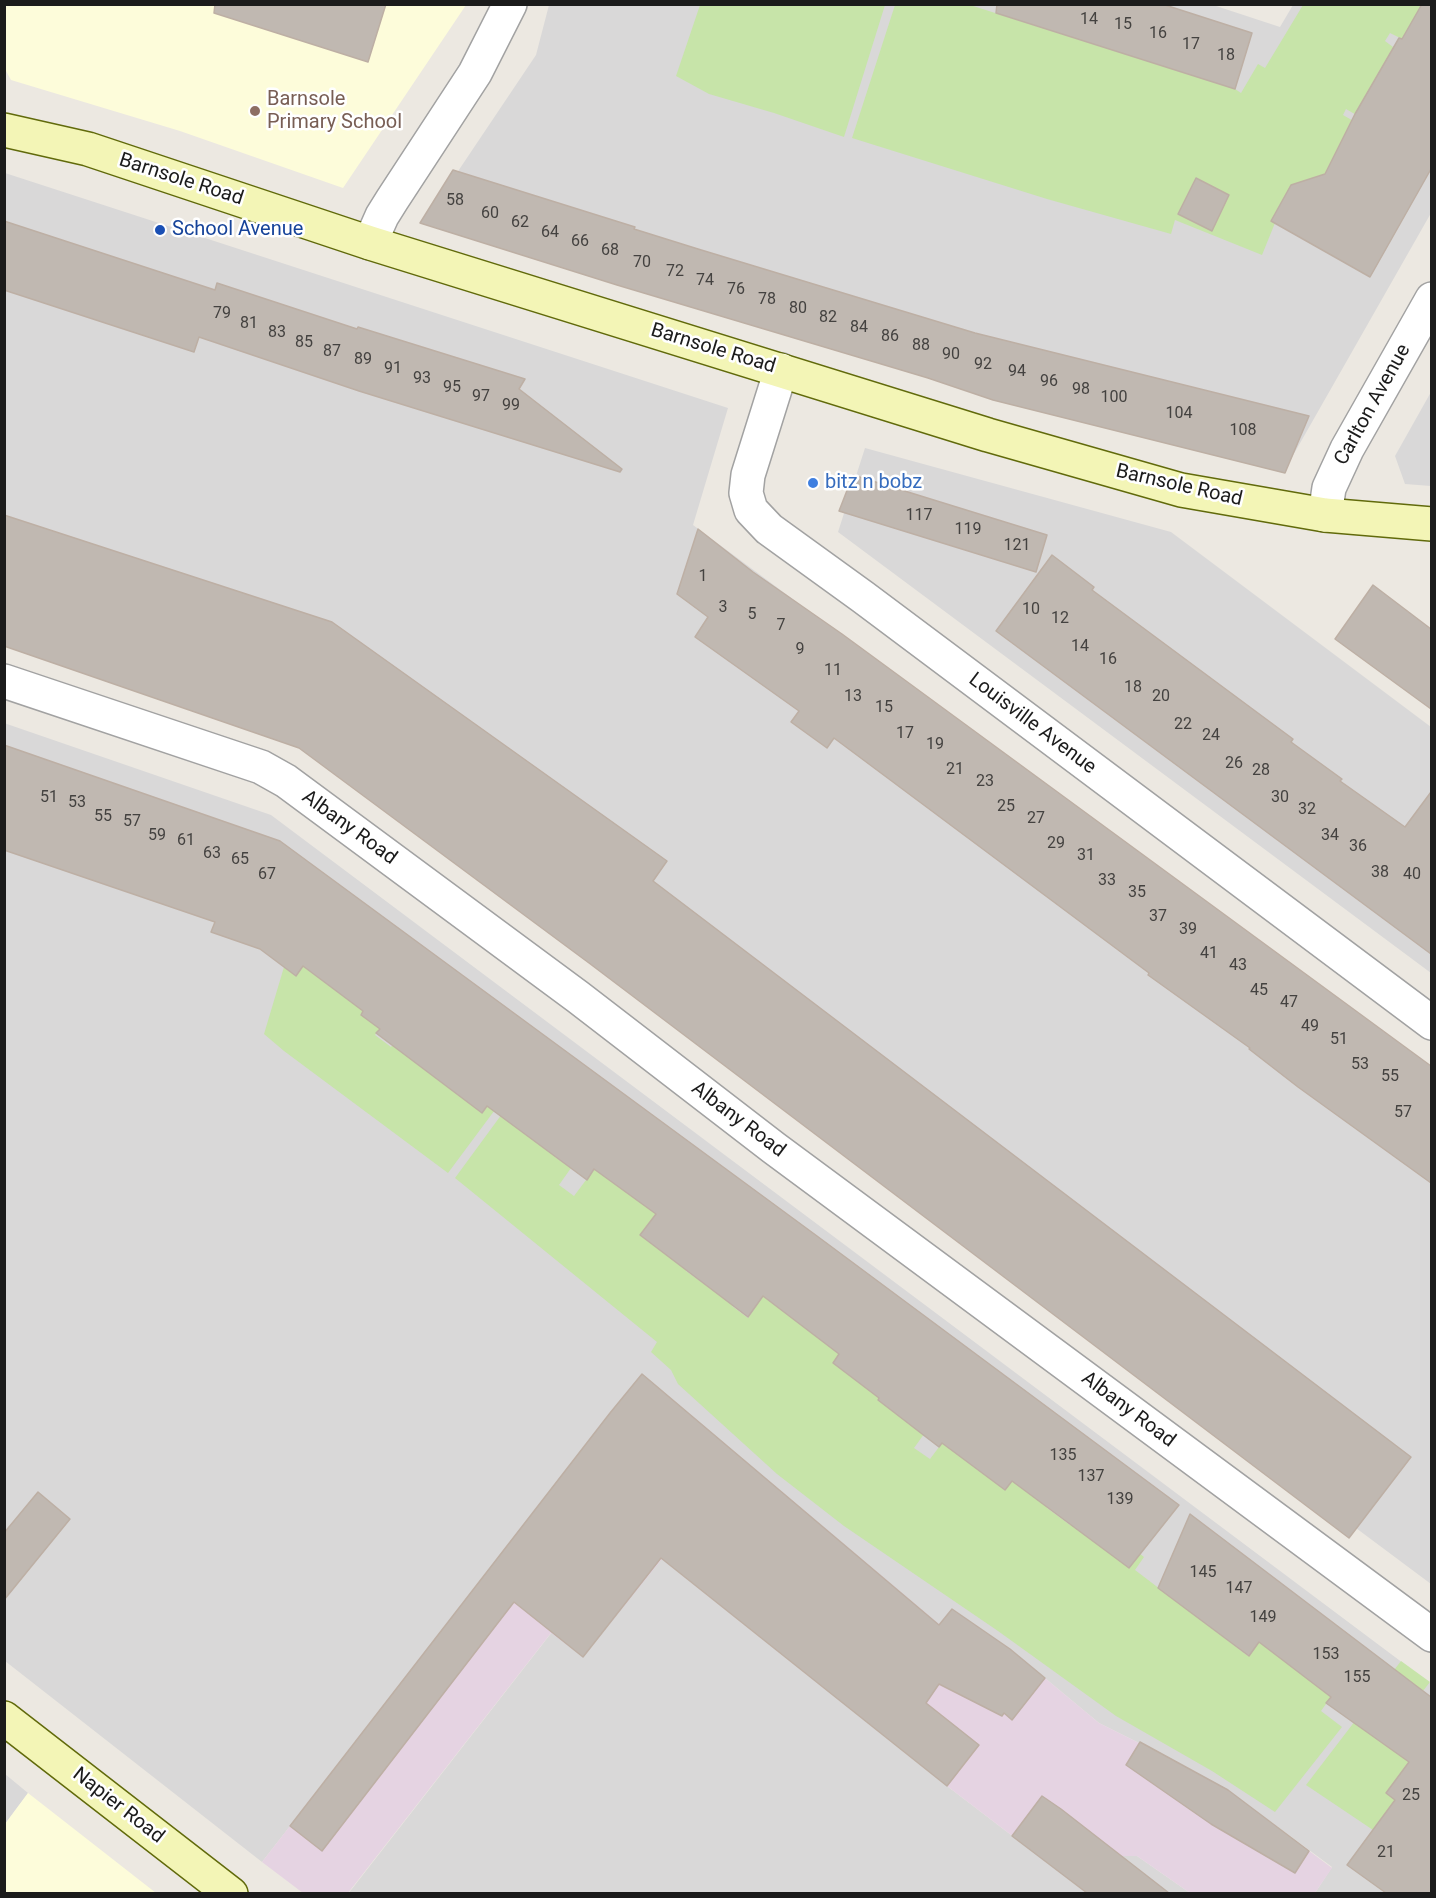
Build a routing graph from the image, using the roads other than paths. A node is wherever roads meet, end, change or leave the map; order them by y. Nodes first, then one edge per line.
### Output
1 (510, 4) edge
2 (4, 130) edge
3 (370, 243) junction
4 (1431, 299) edge
5 (781, 370) junction
6 (1325, 515) junction
7 (1431, 524) edge
8 (4, 681) edge
9 (1431, 1023) edge
10 (1431, 1635) edge
11 (4, 1718) edge
12 (231, 1893) edge

1 - 3 street
2 - 3 street, Barnsole Road
3 - 5 street, Barnsole Road
4 - 6 street, Carlton Avenue
5 - 6 street, Barnsole Road
5 - 9 street, Louisville Avenue
6 - 7 street, Barnsole Road
8 - 10 street, Albany Road
11 - 12 street, Napier Road

